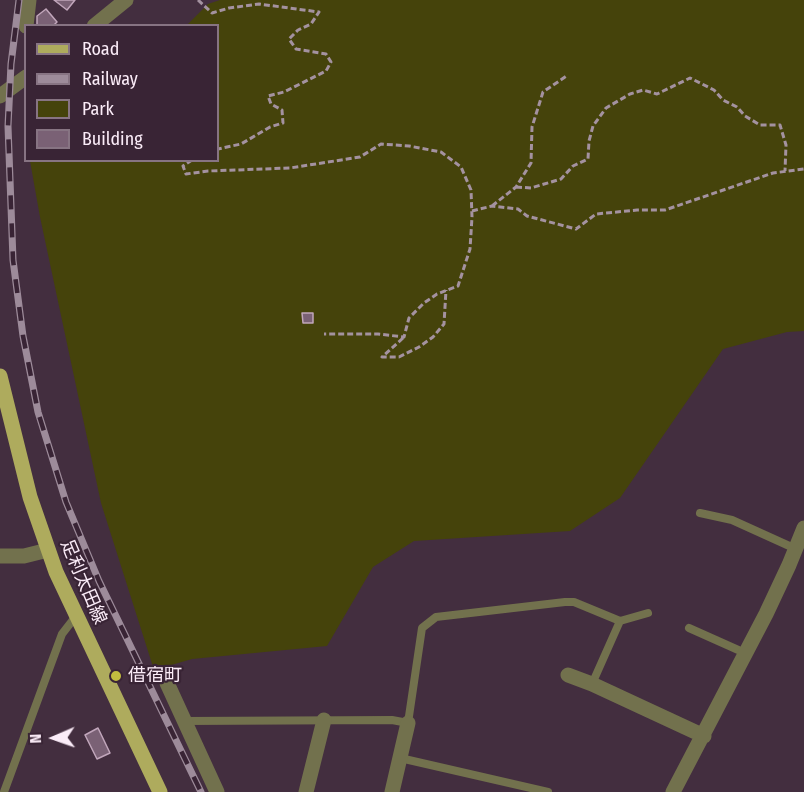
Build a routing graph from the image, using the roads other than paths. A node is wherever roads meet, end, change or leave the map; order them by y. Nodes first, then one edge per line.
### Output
1 (30, 0) edge
2 (126, 0) edge
3 (26, 24) edge
4 (96, 24) edge
5 (24, 78) edge
6 (0, 96) edge
7 (0, 376) edge
8 (700, 513) dead end
9 (804, 528) edge
10 (796, 549) junction
11 (48, 550) junction
12 (0, 556) edge
13 (648, 613) dead end
14 (76, 616) junction
15 (621, 621) junction
16 (688, 628) dead end
17 (745, 653) junction
18 (568, 675) dead end
19 (168, 684) dead end
20 (592, 684) junction
21 (324, 720) junction
22 (184, 721) junction
23 (408, 723) junction
24 (704, 736) junction
25 (400, 758) junction
26 (4, 792) edge
27 (160, 792) edge
28 (217, 792) edge
29 (306, 792) edge
30 (392, 792) edge
31 (548, 792) edge
32 (673, 792) edge

1 - 3 street
2 - 4 street
5 - 6 street
7 - 11 main road, 足利太田線
8 - 10 lane
9 - 10 street
10 - 17 street
11 - 12 street
11 - 14 main road, 足利太田線
13 - 15 lane
14 - 26 lane
14 - 27 main road, 足利太田線
15 - 20 lane
15 - 23 lane
16 - 17 lane
17 - 24 street
18 - 20 street
19 - 22 street
20 - 24 street
21 - 22 lane
21 - 23 lane
21 - 29 street
22 - 28 street
23 - 25 street
24 - 32 street
25 - 30 street
25 - 31 lane

